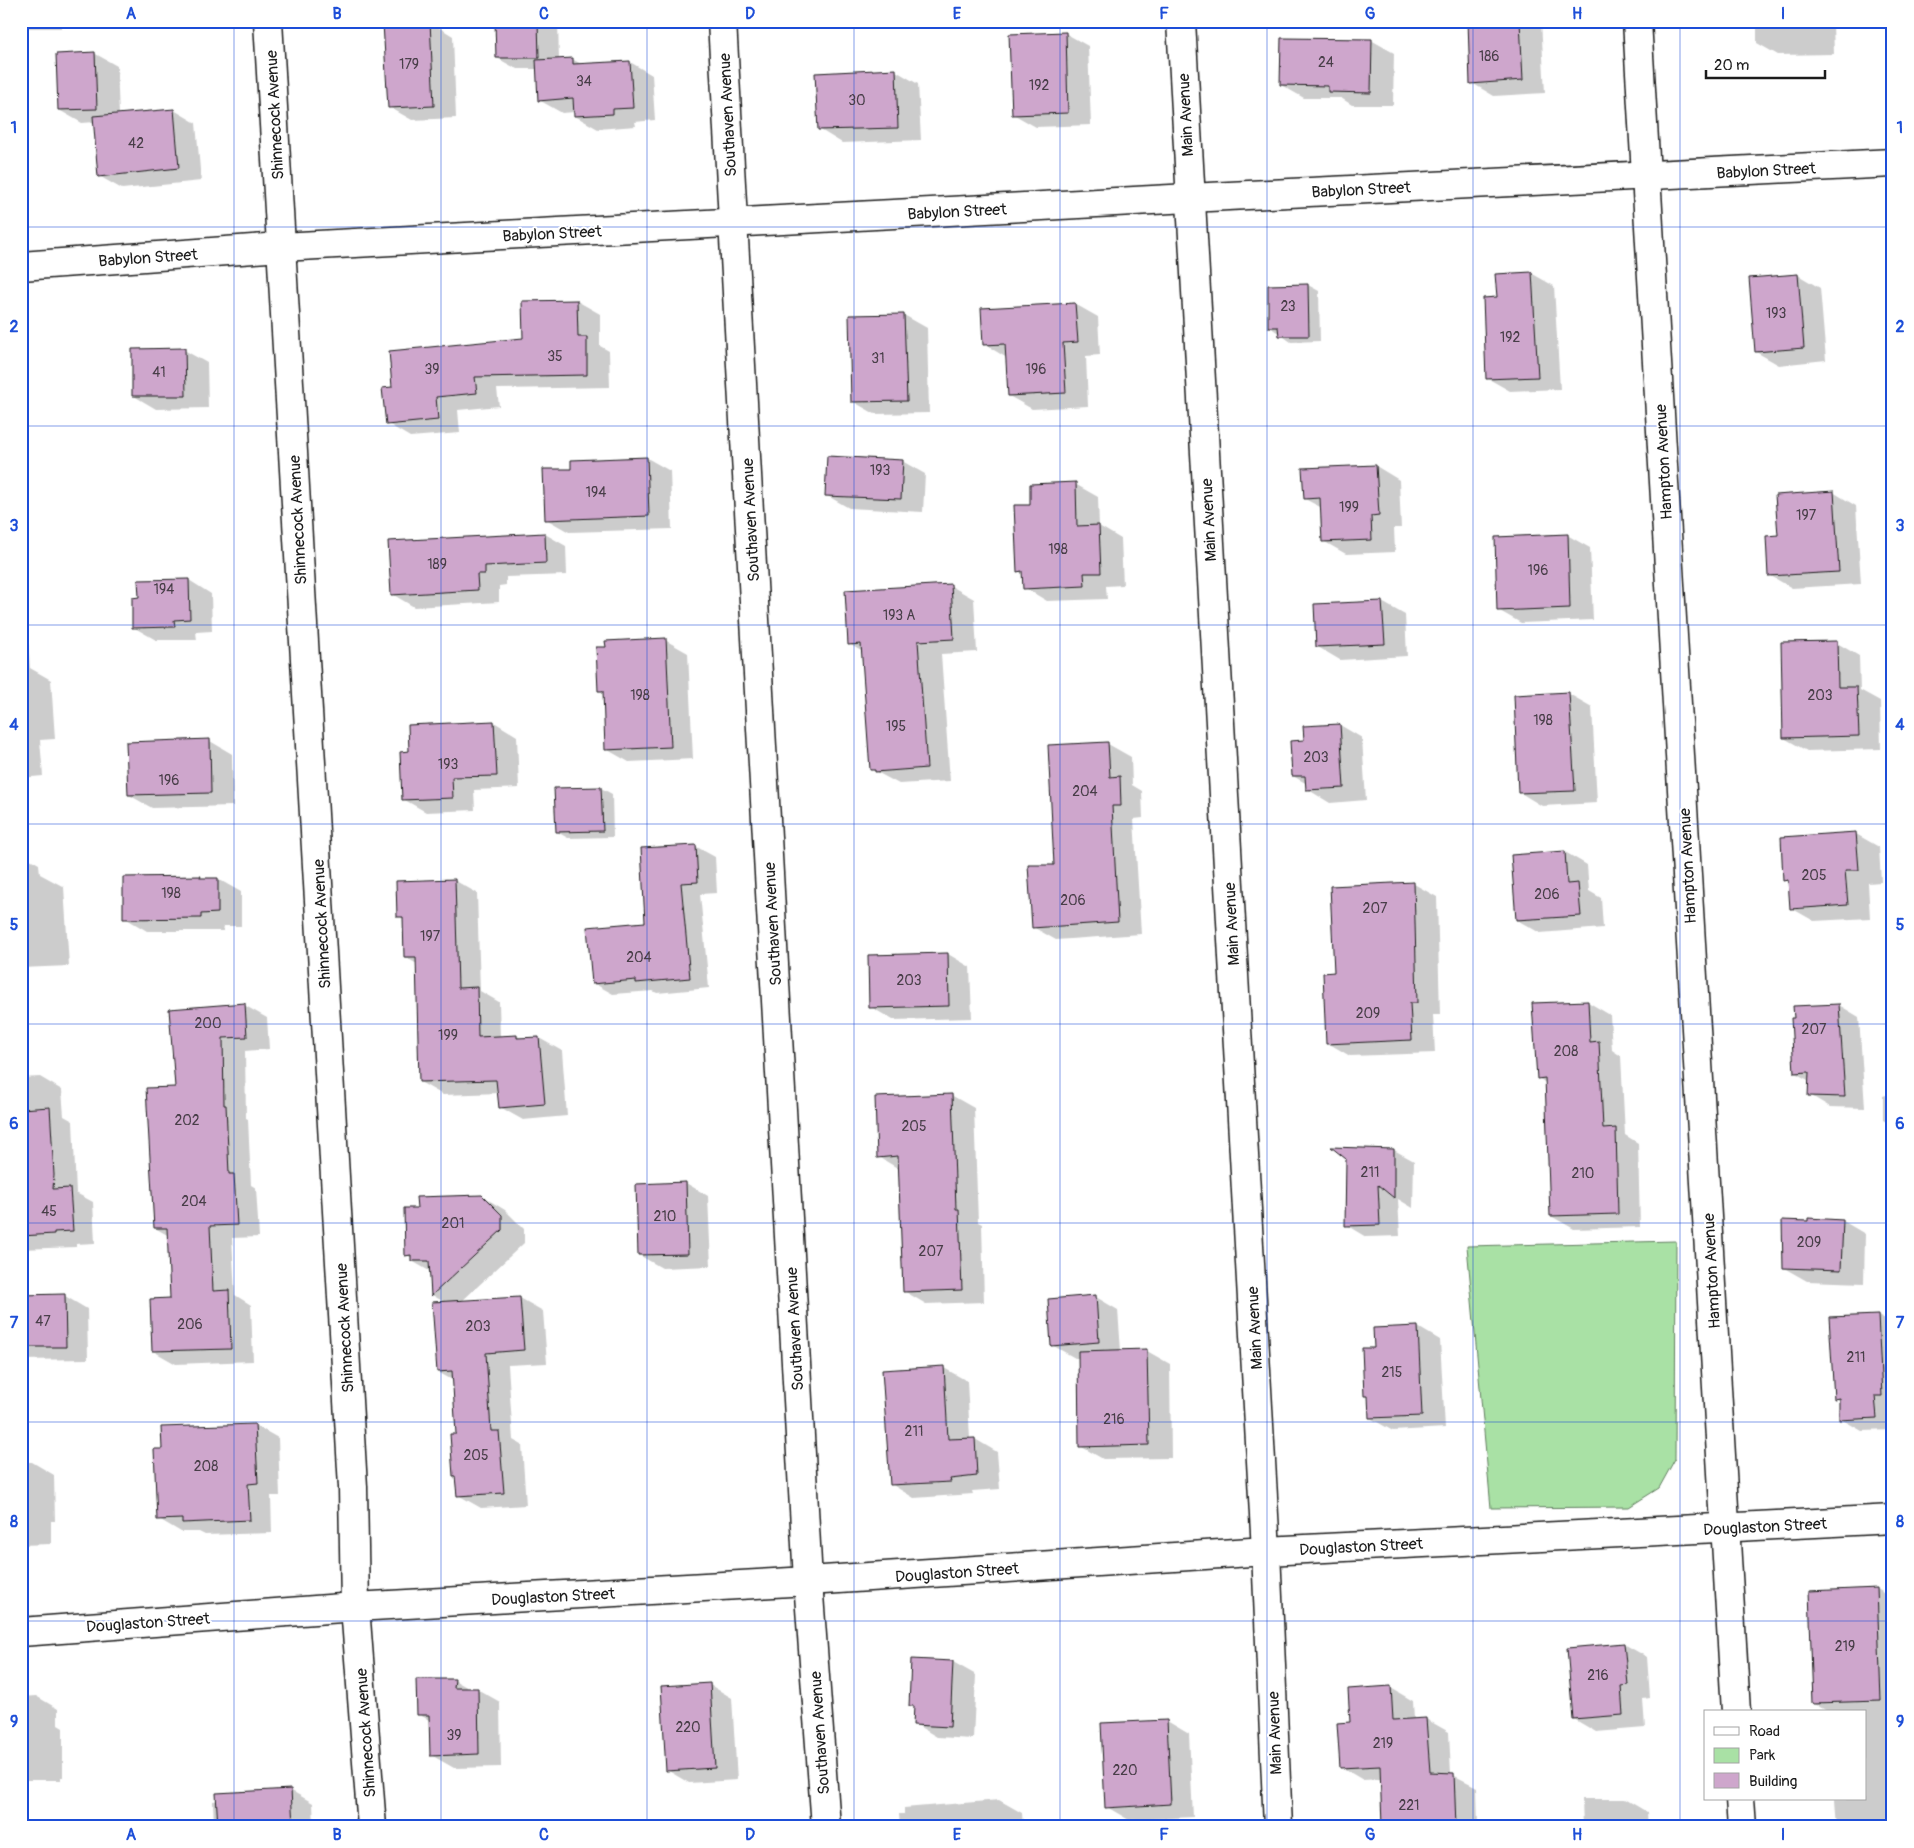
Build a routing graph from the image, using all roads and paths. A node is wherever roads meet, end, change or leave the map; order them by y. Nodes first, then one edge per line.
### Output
1 (268, 21) edge
2 (722, 21) edge
3 (1181, 21) edge
4 (1638, 21) edge
5 (1893, 163) edge
6 (1646, 176) junction
7 (1190, 198) junction
8 (734, 223) junction
9 (281, 247) junction
10 (21, 266) edge
11 (1893, 1520) edge
12 (1726, 1528) junction
13 (1266, 1551) junction
14 (808, 1581) junction
15 (355, 1607) junction
16 (21, 1632) edge
17 (1736, 1710) edge
18 (1740, 1800) edge
19 (372, 1827) edge
20 (826, 1827) edge
21 (1278, 1827) edge
22 (1742, 1827) edge

1 - 9 street, Shinnecock Avenue
2 - 8 street, Southaven Avenue
3 - 7 street, Main Avenue
4 - 6 street, Hampton Avenue
5 - 6 street, Babylon Street
6 - 7 street, Babylon Street
6 - 12 street, Hampton Avenue
7 - 8 street, Babylon Street
7 - 13 street, Main Avenue
8 - 9 street, Babylon Street
8 - 14 street, Southaven Avenue
9 - 10 street, Babylon Street
9 - 15 street, Shinnecock Avenue
11 - 12 street, Douglaston Street
12 - 13 street, Douglaston Street
12 - 17 street, Hampton Avenue
13 - 14 street, Douglaston Street
13 - 21 street, Main Avenue
14 - 15 street, Douglaston Street
14 - 20 street, Southaven Avenue
15 - 16 street, Douglaston Street
15 - 19 street, Shinnecock Avenue
18 - 22 street

